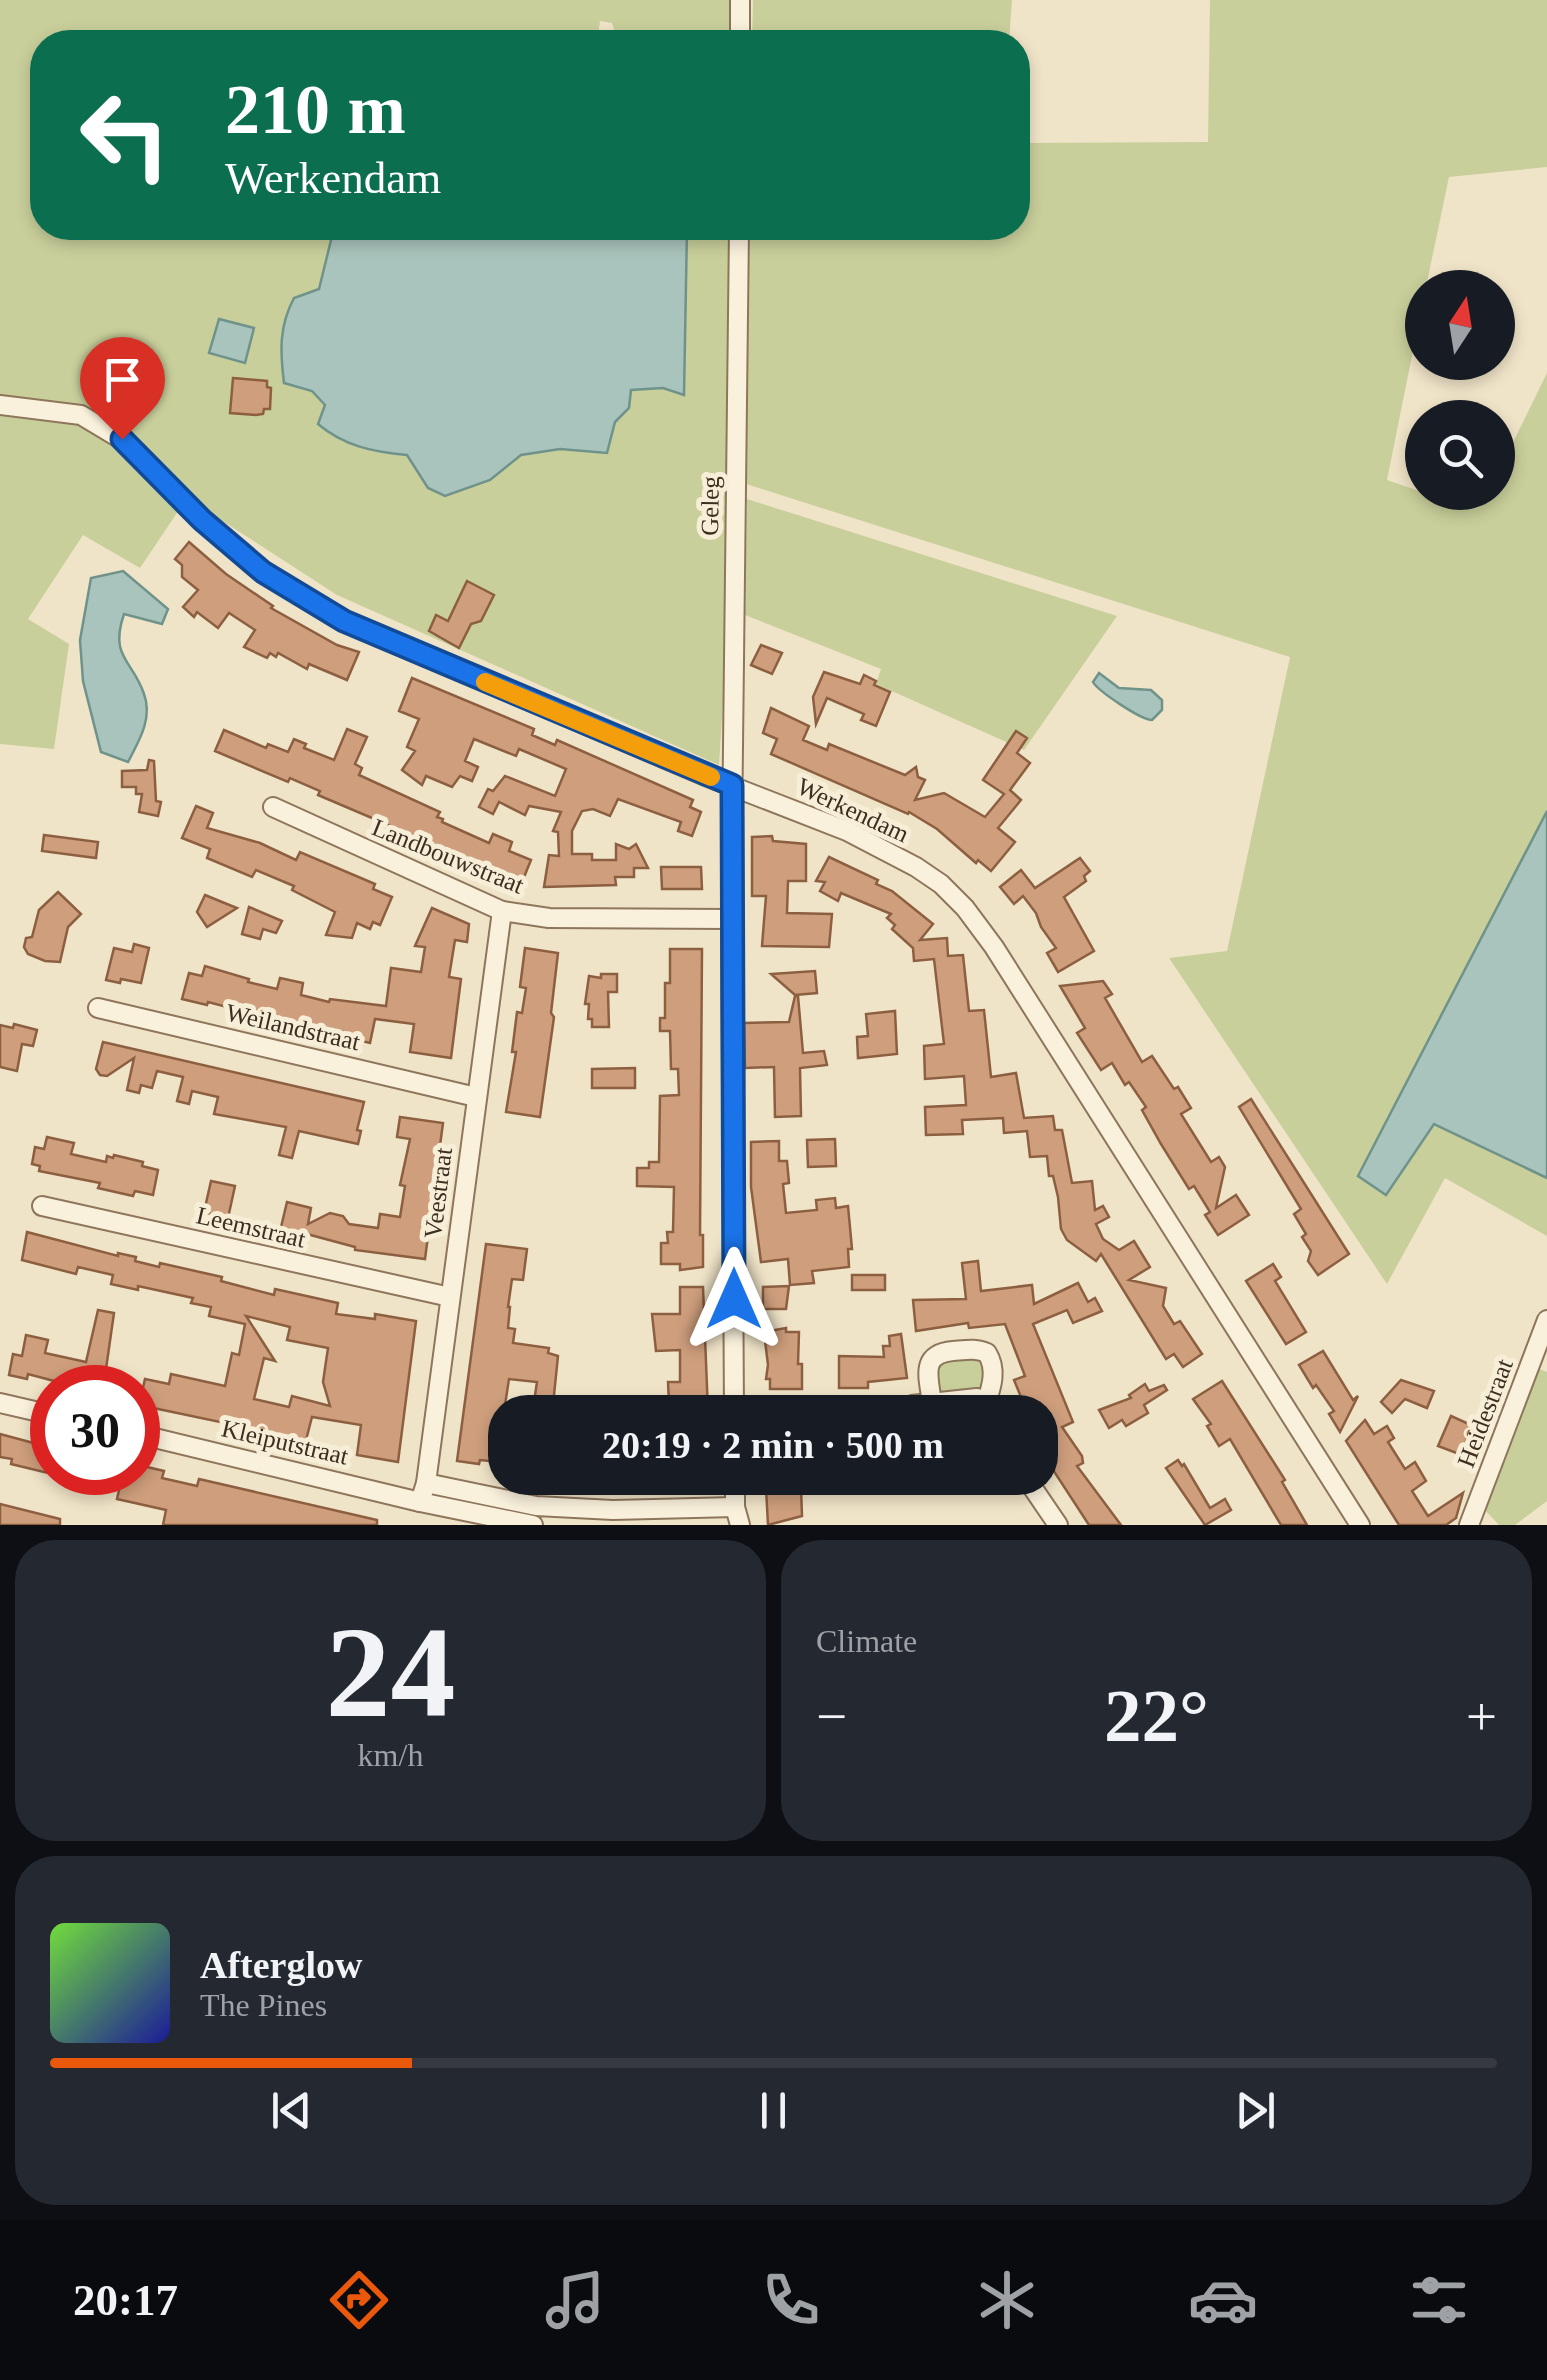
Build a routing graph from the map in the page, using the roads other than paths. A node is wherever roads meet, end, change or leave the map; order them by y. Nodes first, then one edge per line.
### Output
1 (740, 0) edge
2 (740, 30) edge
3 (739, 240) edge
4 (0, 406) edge
5 (732, 785) junction
6 (272, 807) dead end
7 (502, 910) junction
8 (731, 919) junction
9 (98, 1008) dead end
10 (476, 1096) junction
11 (42, 1206) dead end
12 (450, 1298) junction
13 (1547, 1320) edge
14 (734, 1395) edge
15 (931, 1395) edge
16 (991, 1395) edge
17 (0, 1403) edge
18 (30, 1410) edge
19 (160, 1438) edge
20 (423, 1492) junction
21 (1038, 1495) edge
22 (612, 1510) junction
23 (737, 1516) edge
24 (533, 1525) edge
25 (593, 1525) edge
26 (1058, 1525) edge
27 (1360, 1525) edge
28 (1469, 1525) edge

1 - 2 street
3 - 5 street, Geleg
4 - 5 street, Werkendam
5 - 8 street, Geleg
5 - 27 street, Werkendam
6 - 7 street, Landbouwstraat
7 - 8 street, Landbouwstraat
7 - 10 street, Veestraat
8 - 14 street, Geleg
9 - 10 street, Weilandstraat
10 - 12 street, Veestraat
11 - 12 street, Leemstraat
12 - 20 street, Veestraat
13 - 28 street, Heidestraat
15 - 16 street
17 - 18 street
19 - 20 street, Kleiputstraat
20 - 22 street, Kleiputstraat
20 - 24 street, Kleiputstraat
21 - 26 street
22 - 23 street, Kleiputstraat
22 - 25 street

